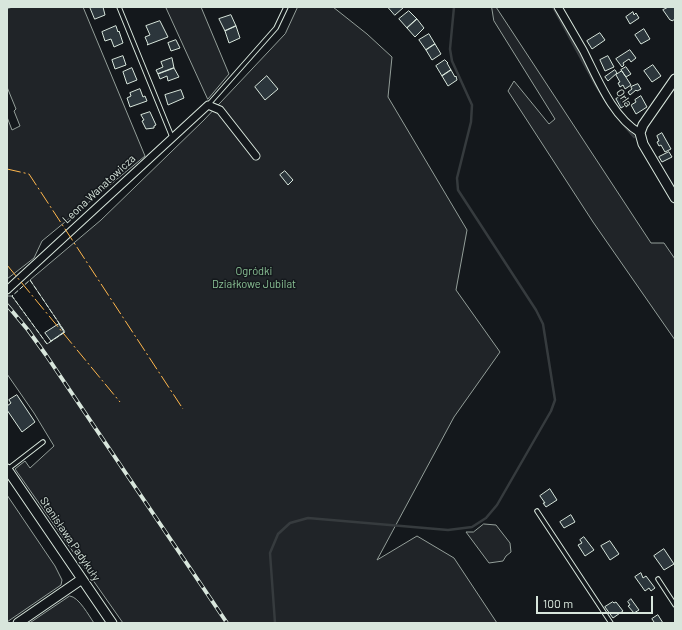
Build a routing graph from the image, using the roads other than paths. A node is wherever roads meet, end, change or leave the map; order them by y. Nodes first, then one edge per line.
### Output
1 (119, 7) edge
2 (286, 7) edge
3 (558, 7) edge
4 (675, 79) edge
5 (208, 105) junction
6 (640, 133) junction
7 (172, 137) junction
8 (256, 156) dead end
9 (675, 198) edge
10 (7, 290) edge
11 (43, 442) dead end
12 (7, 469) edge
13 (537, 511) dead end
14 (82, 579) junction
15 (658, 579) dead end
16 (675, 605) edge
17 (18, 623) edge
18 (112, 623) edge
19 (611, 623) edge

1 - 7 lane
2 - 5 lane, Leona Wanatowicza
3 - 6 street, Orla
4 - 6 street
5 - 7 street, Leona Wanatowicza
5 - 8 street
6 - 9 street, Orla
7 - 10 street, Leona Wanatowicza
11 - 12 lane
12 - 14 street, Stanisława Padykuły
13 - 19 lane
14 - 17 street
14 - 18 street, Stanisława Padykuły
15 - 16 lane

